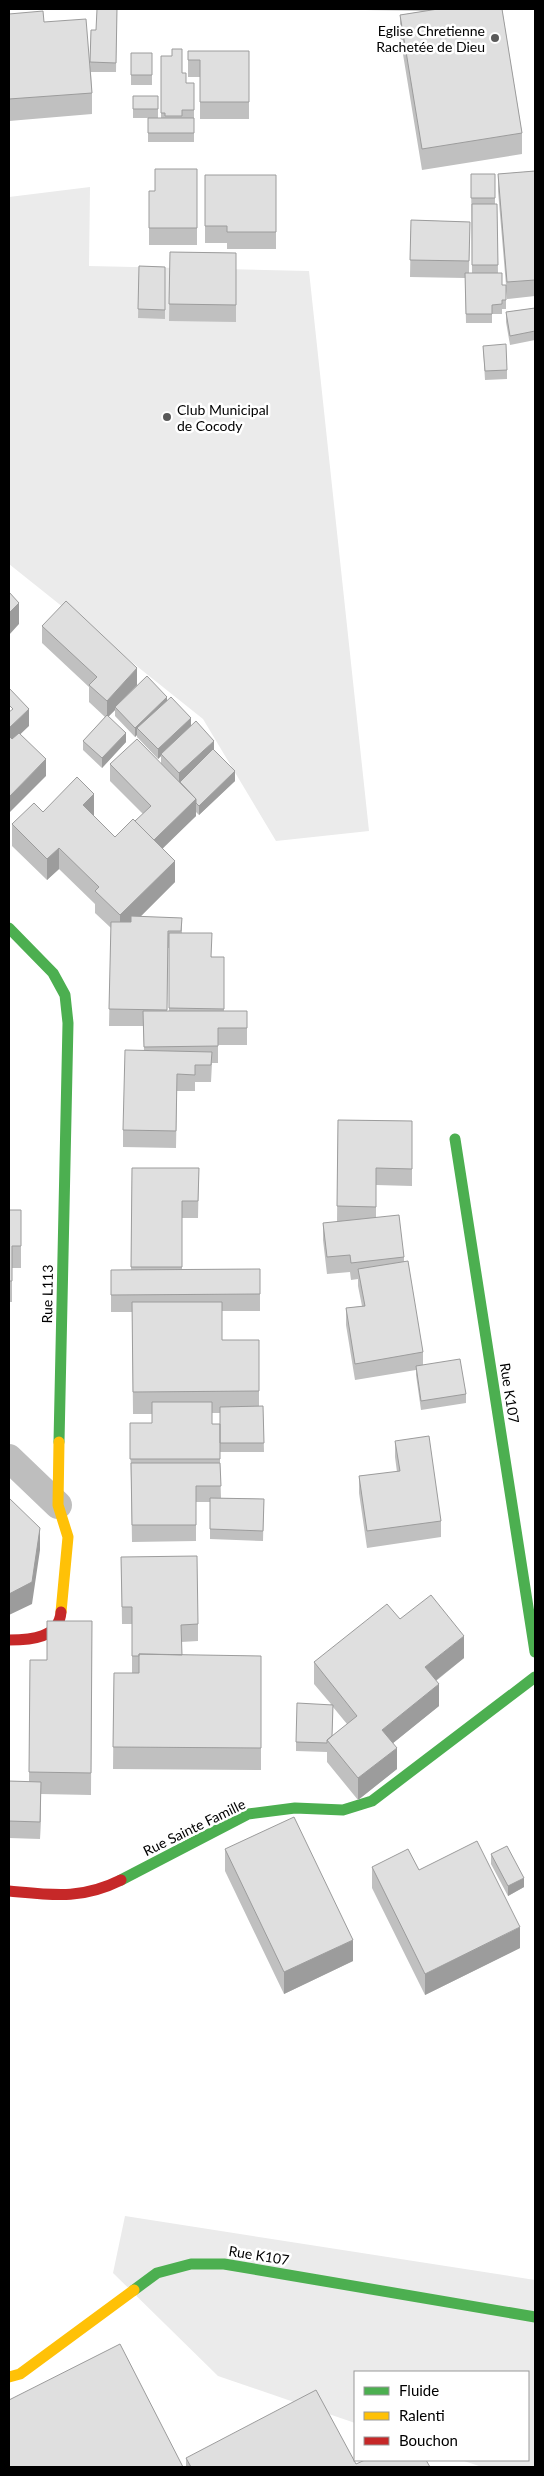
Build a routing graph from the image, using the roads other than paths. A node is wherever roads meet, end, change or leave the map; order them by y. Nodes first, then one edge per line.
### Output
1 (9, 928) edge
2 (455, 1140) dead end
3 (9, 1458) edge
4 (58, 1505) junction
5 (9, 1640) edge
6 (535, 1652) edge
7 (535, 1677) edge
8 (9, 1890) edge
9 (535, 2317) edge
10 (9, 2377) edge

1 - 4 street, Rue L113
2 - 6 street, Rue K107
3 - 4 street
4 - 5 street, Rue L113
7 - 8 street, Rue Sainte Famille
9 - 10 street, Rue K107

